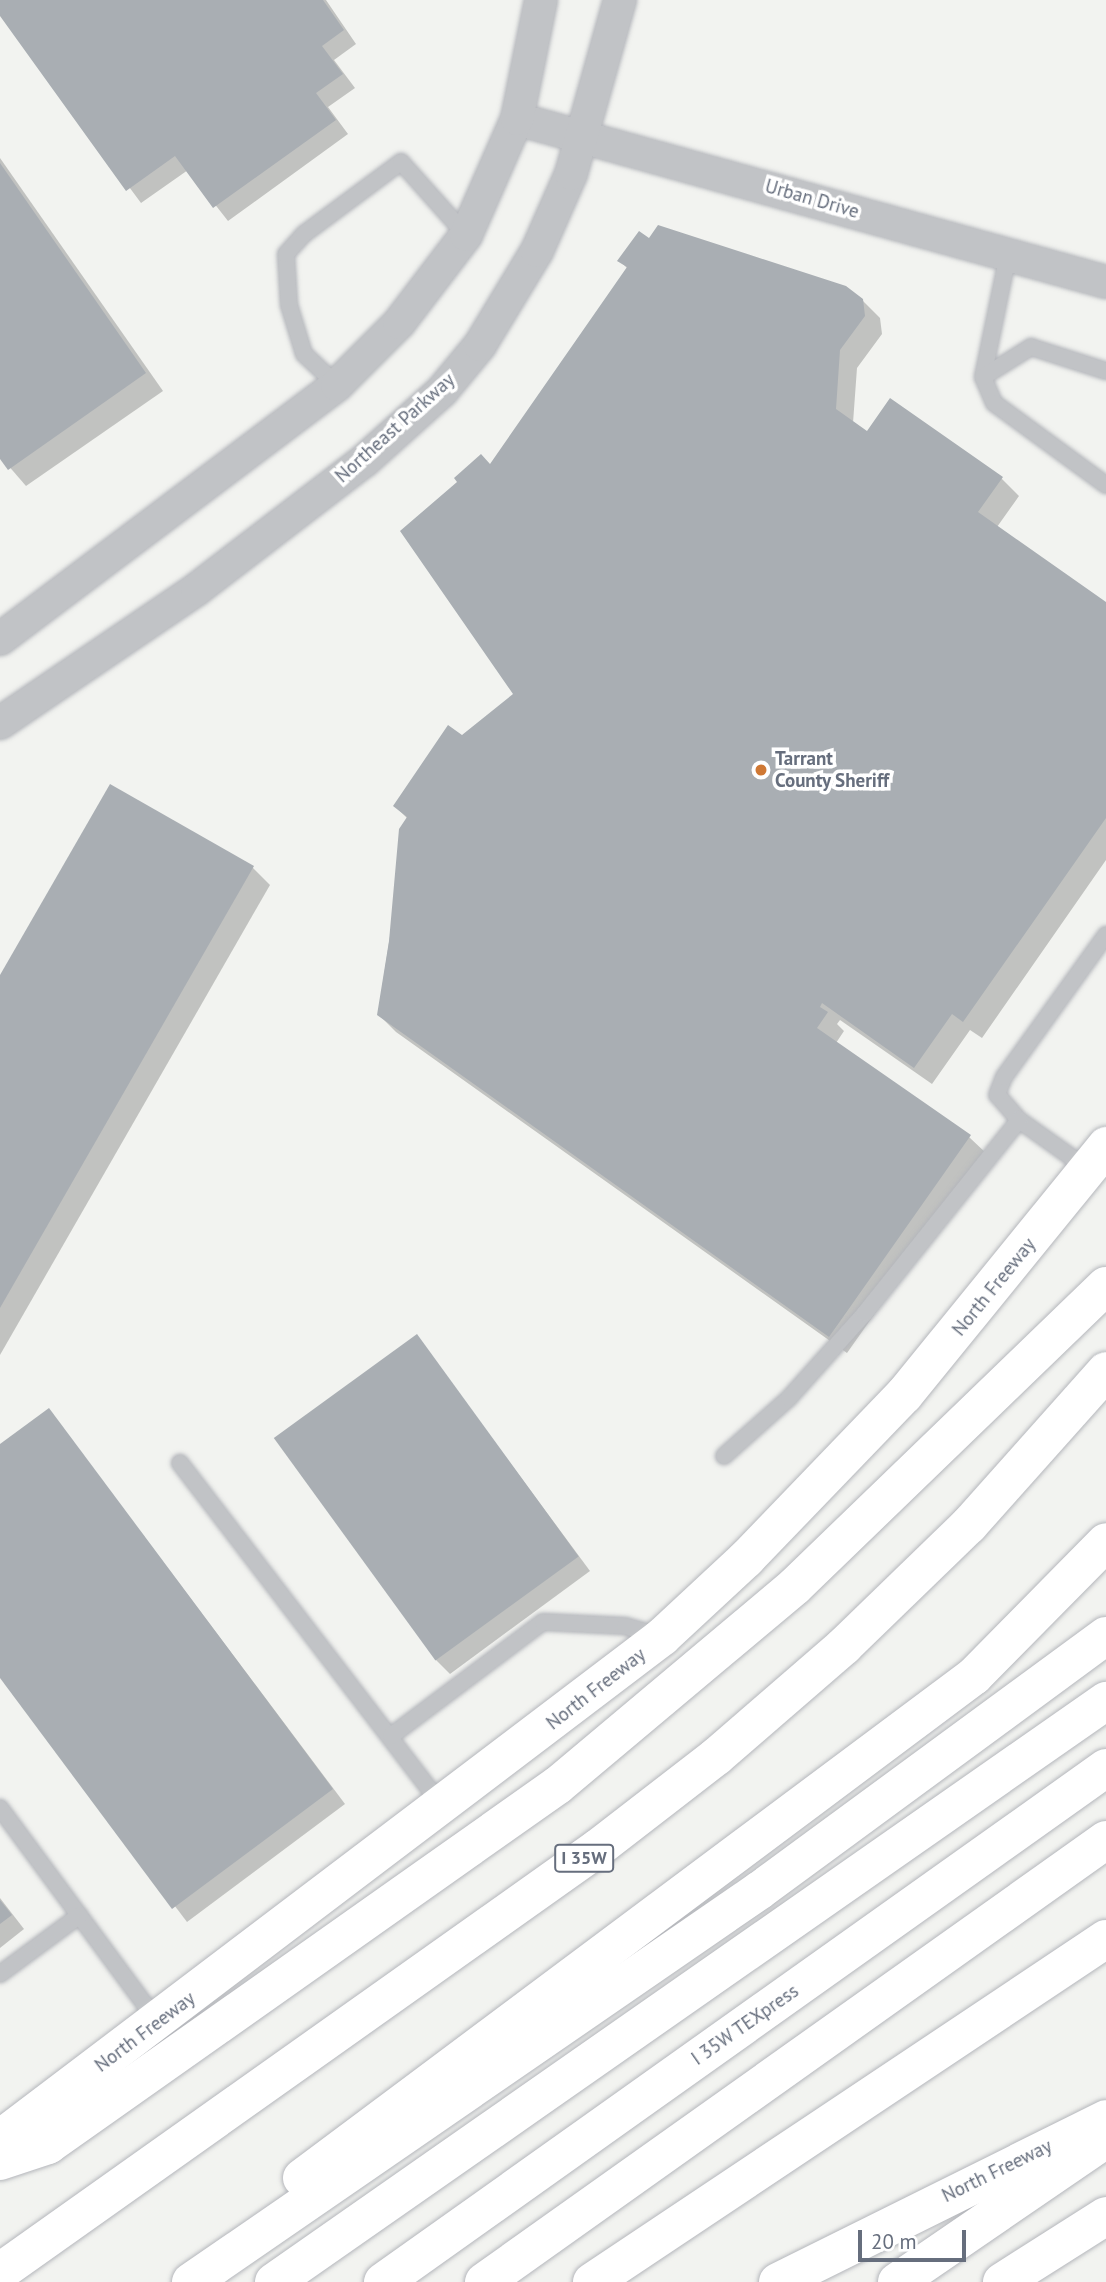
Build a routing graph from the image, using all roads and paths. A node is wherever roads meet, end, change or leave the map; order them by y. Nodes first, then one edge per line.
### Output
1 (541, 0) edge
2 (620, 0) edge
3 (517, 119) junction
4 (583, 135) junction
5 (466, 235) junction
6 (1008, 254) junction
7 (1106, 282) edge
8 (1106, 371) edge
9 (983, 377) junction
10 (337, 385) junction
11 (1106, 485) edge
12 (1, 636) edge
13 (0, 723) edge
14 (1106, 934) edge
15 (1019, 1120) junction
16 (1097, 1158) edge
17 (1106, 1286) edge
18 (1106, 1371) edge
19 (724, 1456) dead end
20 (180, 1462) dead end
21 (1106, 1542) edge
22 (1106, 1636) edge
23 (662, 1637) junction
24 (1106, 1701) edge
25 (391, 1736) junction
26 (1106, 1768) edge
27 (442, 1806) junction
28 (0, 1808) edge
29 (1106, 1840) edge
30 (80, 1915) junction
31 (1106, 1939) edge
32 (0, 1974) edge
33 (158, 2023) junction
34 (1106, 2119) edge
35 (0, 2139) edge
36 (1106, 2139) edge
37 (0, 2161) edge
38 (1106, 2216) edge
39 (248, 2243) junction
40 (0, 2272) edge
41 (191, 2282) edge
42 (274, 2282) edge
43 (383, 2282) edge
44 (484, 2282) edge
45 (592, 2282) edge
46 (778, 2282) edge
47 (897, 2282) edge
48 (1002, 2282) edge

1 - 3 street
2 - 4 street, Northeast Parkway
3 - 4 street, Urban Drive
3 - 5 street
4 - 6 street, Urban Drive
4 - 13 street, Northeast Parkway
5 - 10 street
5 - 10 lane
6 - 7 street, Urban Drive
6 - 9 lane
8 - 9 lane
9 - 11 lane
10 - 12 street
14 - 15 lane
15 - 16 lane
15 - 19 lane
16 - 23 main road, North Freeway
17 - 37 main road
18 - 40 main road, I 35W
20 - 25 lane
21 - 39 main road
22 - 39 main road
23 - 25 lane
23 - 27 main road, North Freeway
24 - 42 main road
25 - 27 lane
26 - 43 main road, I 35W TEXpress
27 - 33 main road, North Freeway
28 - 30 lane
29 - 44 main road
30 - 32 lane
30 - 33 lane
31 - 45 main road
33 - 35 main road, North Freeway
34 - 46 main road, North Freeway
36 - 47 main road
38 - 48 main road
39 - 41 main road

